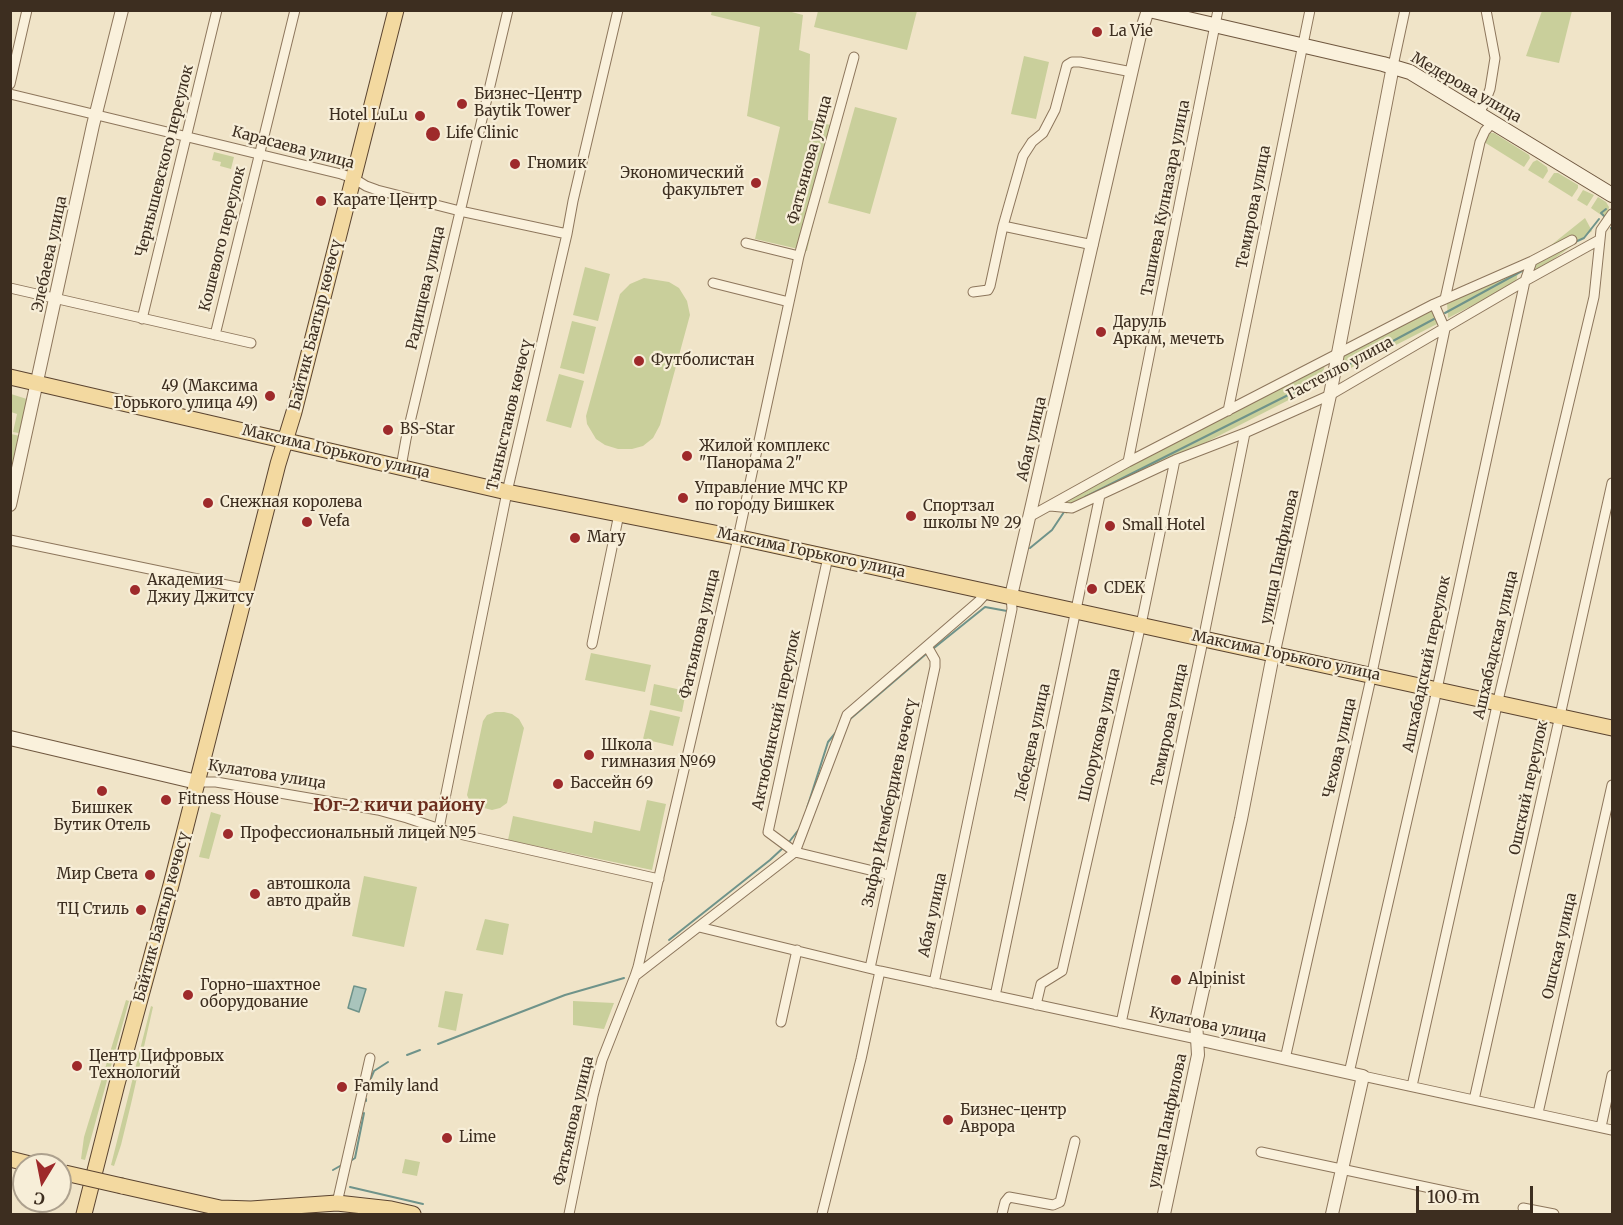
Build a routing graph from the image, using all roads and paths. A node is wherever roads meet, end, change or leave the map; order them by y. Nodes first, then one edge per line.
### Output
1 (27, 10) edge
2 (122, 10) edge
3 (217, 10) edge
4 (295, 10) edge
5 (396, 10) edge
6 (508, 10) edge
7 (618, 10) edge
8 (1148, 10) edge
9 (1218, 10) edge
10 (1310, 10) edge
11 (1405, 10) edge
12 (1486, 10) edge
13 (1215, 26) junction
14 (1302, 45) junction
15 (854, 57) dead end
16 (1393, 66) junction
17 (1132, 72) junction
18 (10, 84) edge
19 (10, 94) edge
20 (1479, 113) junction
21 (96, 115) junction
22 (1493, 122) junction
23 (186, 136) junction
24 (260, 154) junction
25 (353, 178) junction
26 (1612, 193) edge
27 (460, 211) junction
28 (1612, 214) edge
29 (1003, 226) junction
30 (567, 234) junction
31 (1572, 240) dead end
32 (1599, 240) junction
33 (746, 243) dead end
34 (1093, 246) junction
35 (799, 256) junction
36 (1532, 261) junction
37 (1525, 281) junction
38 (713, 283) dead end
39 (10, 288) edge
40 (973, 292) dead end
41 (55, 298) junction
42 (1445, 299) junction
43 (789, 302) junction
44 (1434, 304) junction
45 (142, 319) junction
46 (1445, 329) junction
47 (215, 335) junction
48 (251, 343) dead end
49 (1337, 355) junction
50 (10, 377) edge
51 (36, 383) junction
52 (1330, 395) junction
53 (1228, 411) junction
54 (1245, 433) junction
55 (286, 441) junction
56 (1174, 460) junction
57 (1128, 462) junction
58 (401, 467) junction
59 (1612, 483) edge
60 (507, 492) junction
61 (1100, 495) junction
62 (10, 505) edge
63 (1050, 506) junction
64 (619, 514) junction
65 (1029, 517) junction
66 (738, 537) junction
67 (10, 540) edge
68 (828, 557) junction
69 (246, 589) junction
70 (988, 591) junction
71 (1011, 596) junction
72 (1076, 610) junction
73 (1141, 625) junction
74 (1203, 638) junction
75 (592, 644) dead end
76 (927, 646) junction
77 (1274, 653) junction
78 (1372, 675) junction
79 (1437, 689) junction
80 (1497, 703) junction
81 (1560, 717) junction
82 (1612, 728) edge
83 (10, 738) edge
84 (197, 782) junction
85 (1612, 785) edge
86 (439, 828) junction
87 (795, 852) junction
88 (890, 875) junction
89 (659, 879) junction
90 (699, 927) junction
91 (797, 950) junction
92 (875, 969) junction
93 (635, 976) junction
94 (934, 983) junction
95 (995, 996) junction
96 (1036, 1005) junction
97 (781, 1022) dead end
98 (1121, 1023) junction
99 (1197, 1039) junction
100 (370, 1058) dead end
101 (1285, 1059) junction
102 (1349, 1073) junction
103 (1612, 1075) edge
104 (1363, 1076) junction
105 (1412, 1086) junction
106 (1474, 1100) junction
107 (1538, 1113) junction
108 (1601, 1127) junction
109 (1612, 1130) edge
110 (1075, 1141) dead end
111 (1261, 1152) dead end
112 (1342, 1169) junction
113 (72, 1174) edge
114 (1473, 1197) dead end
115 (337, 1203) junction
116 (1523, 1208) dead end
117 (85, 1215) edge
118 (413, 1215) edge
119 (569, 1215) edge
120 (822, 1215) edge
121 (1002, 1215) edge
122 (1164, 1215) edge
123 (1332, 1215) edge
124 (1554, 1215) edge

1 - 18 street
2 - 21 street, Элебаева улица
3 - 23 street, Чернышевского переулок
4 - 24 street, Кошевого переулок
5 - 25 main road, Байтик Баатыр көчөсү
6 - 27 street, Радищева улица
7 - 30 street, Тыныстанов көчөсү
8 - 13 main road, Медерова улица
8 - 17 street, Абая улица
9 - 13 street, Ташиева Кулназара улица
10 - 14 street, Темирова улица
11 - 16 street, улица Панфилова
12 - 20 street
13 - 14 main road, Медерова улица
13 - 57 street, Ташиева Кулназара улица
14 - 16 main road, Медерова улица
14 - 53 street, Темирова улица
15 - 35 street, Фатьянова улица
16 - 20 main road, Медерова улица
16 - 49 street, улица Панфилова
17 - 29 street
17 - 34 street, Абая улица
19 - 21 street, Карасаева улица
20 - 22 main road, Медерова улица
21 - 23 street, Карасаева улица
21 - 41 street, Элебаева улица
22 - 26 main road, Медерова улица
22 - 42 street
23 - 24 street, Карасаева улица
23 - 45 street, Чернышевского переулок
24 - 25 street, Карасаева улица
24 - 47 street, Кошевого переулок
25 - 27 street, Карасаева улица
25 - 55 main road, Байтик Баатыр көчөсү
27 - 30 street, Карасаева улица
27 - 58 street, Радищева улица
28 - 32 street, Ашхабадская улица
29 - 34 street
29 - 40 street
30 - 60 street, Тыныстанов көчөсү
31 - 36 street, Гастелло улица
32 - 37 street, Гастелло улица
32 - 80 street, Ашхабадская улица
33 - 35 street
34 - 65 street, Абая улица
35 - 43 street, Фатьянова улица
36 - 37 street, Ашхабадский переулок
36 - 42 street, Гастелло улица
37 - 46 street, Гастелло улица
37 - 79 street, Ашхабадский переулок
38 - 43 street
39 - 41 street
41 - 45 street
41 - 51 street, Элебаева улица
42 - 44 street, Гастелло улица
43 - 66 street, Фатьянова улица
44 - 46 street
44 - 49 street, Гастелло улица
45 - 47 street
46 - 52 street, Гастелло улица
46 - 78 street, Чехова улица
47 - 48 street
49 - 52 street, улица Панфилова
49 - 53 street, Гастелло улица
50 - 51 main road, Максима Горького улица
51 - 55 main road, Максима Горького улица
51 - 62 street, Элебаева улица
52 - 54 street, Гастелло улица
52 - 77 street, улица Панфилова
53 - 57 street, Гастелло улица
54 - 56 street, Гастелло улица
54 - 74 street, Темирова улица
55 - 58 main road, Максима Горького улица
55 - 69 main road, Байтик Баатыр көчөсү
56 - 61 street, Гастелло улица
56 - 73 street, Шоорукова улица
57 - 63 street, Гастелло улица
58 - 60 main road, Максима Горького улица
59 - 81 street, Ошский переулок
60 - 64 main road, Максима Горького улица
60 - 86 street, Тыныстанов көчөсү
61 - 63 street, Гастелло улица
61 - 72 street, Лебедева улица
63 - 65 street, Гастелло улица
64 - 66 main road, Максима Горького улица
64 - 75 street
65 - 71 street, Абая улица
66 - 68 main road, Максима Горького улица
66 - 89 street, Фатьянова улица
67 - 69 street
68 - 70 main road, Максима Горького улица
68 - 87 street, Актюбинский переулок
69 - 84 main road, Байтик Баатыр көчөсү
70 - 71 main road, Максима Горького улица
70 - 76 street
71 - 72 main road, Максима Горького улица
71 - 94 street, Абая улица
72 - 73 main road, Максима Горького улица
72 - 95 street, Лебедева улица
73 - 74 main road, Максима Горького улица
73 - 96 street, Шоорукова улица
74 - 77 main road, Максима Горького улица
74 - 98 street, Темирова улица
76 - 87 street
76 - 88 street, Зыфар Игембердиев көчөсү
77 - 78 main road, Максима Горького улица
77 - 99 street, улица Панфилова
78 - 79 main road, Максима Горького улица
78 - 101 street, Чехова улица
79 - 80 main road, Максима Горького улица
79 - 102 street, Ашхабадский переулок
80 - 81 main road, Максима Горького улица
80 - 105 street, Ашхабадская улица
81 - 82 main road, Максима Горького улица
81 - 106 street, Ошский переулок
83 - 84 main road, Кулатова улица
84 - 86 street, Кулатова улица
84 - 117 main road, Байтик Баатыр көчөсү
85 - 107 street, Ошская улица
86 - 89 street, Кулатова улица
87 - 88 street, Актюбинский переулок
87 - 90 street
88 - 92 street, Зыфар Игембердиев көчөсү
89 - 93 street, Фатьянова улица
90 - 91 street, Кулатова улица
90 - 93 street
91 - 92 street, Кулатова улица
91 - 97 street
92 - 94 street, Кулатова улица
92 - 120 street, Зыфар Игембердиев көчөсү
93 - 119 street, Фатьянова улица
94 - 95 street, Кулатова улица
95 - 96 street, Кулатова улица
96 - 98 street, Кулатова улица
98 - 99 street, Кулатова улица
99 - 101 street, Кулатова улица
99 - 122 street, улица Панфилова
100 - 115 street
101 - 102 street, Кулатова улица
102 - 104 street, Кулатова улица
103 - 108 street
104 - 105 street, Кулатова улица
104 - 112 street
105 - 106 street, Кулатова улица
106 - 107 street, Кулатова улица
107 - 108 street, Кулатова улица
108 - 109 street, Кулатова улица
110 - 121 street
111 - 112 street
112 - 114 street
112 - 123 street
113 - 115 main road, bridge
115 - 118 main road
116 - 124 street

